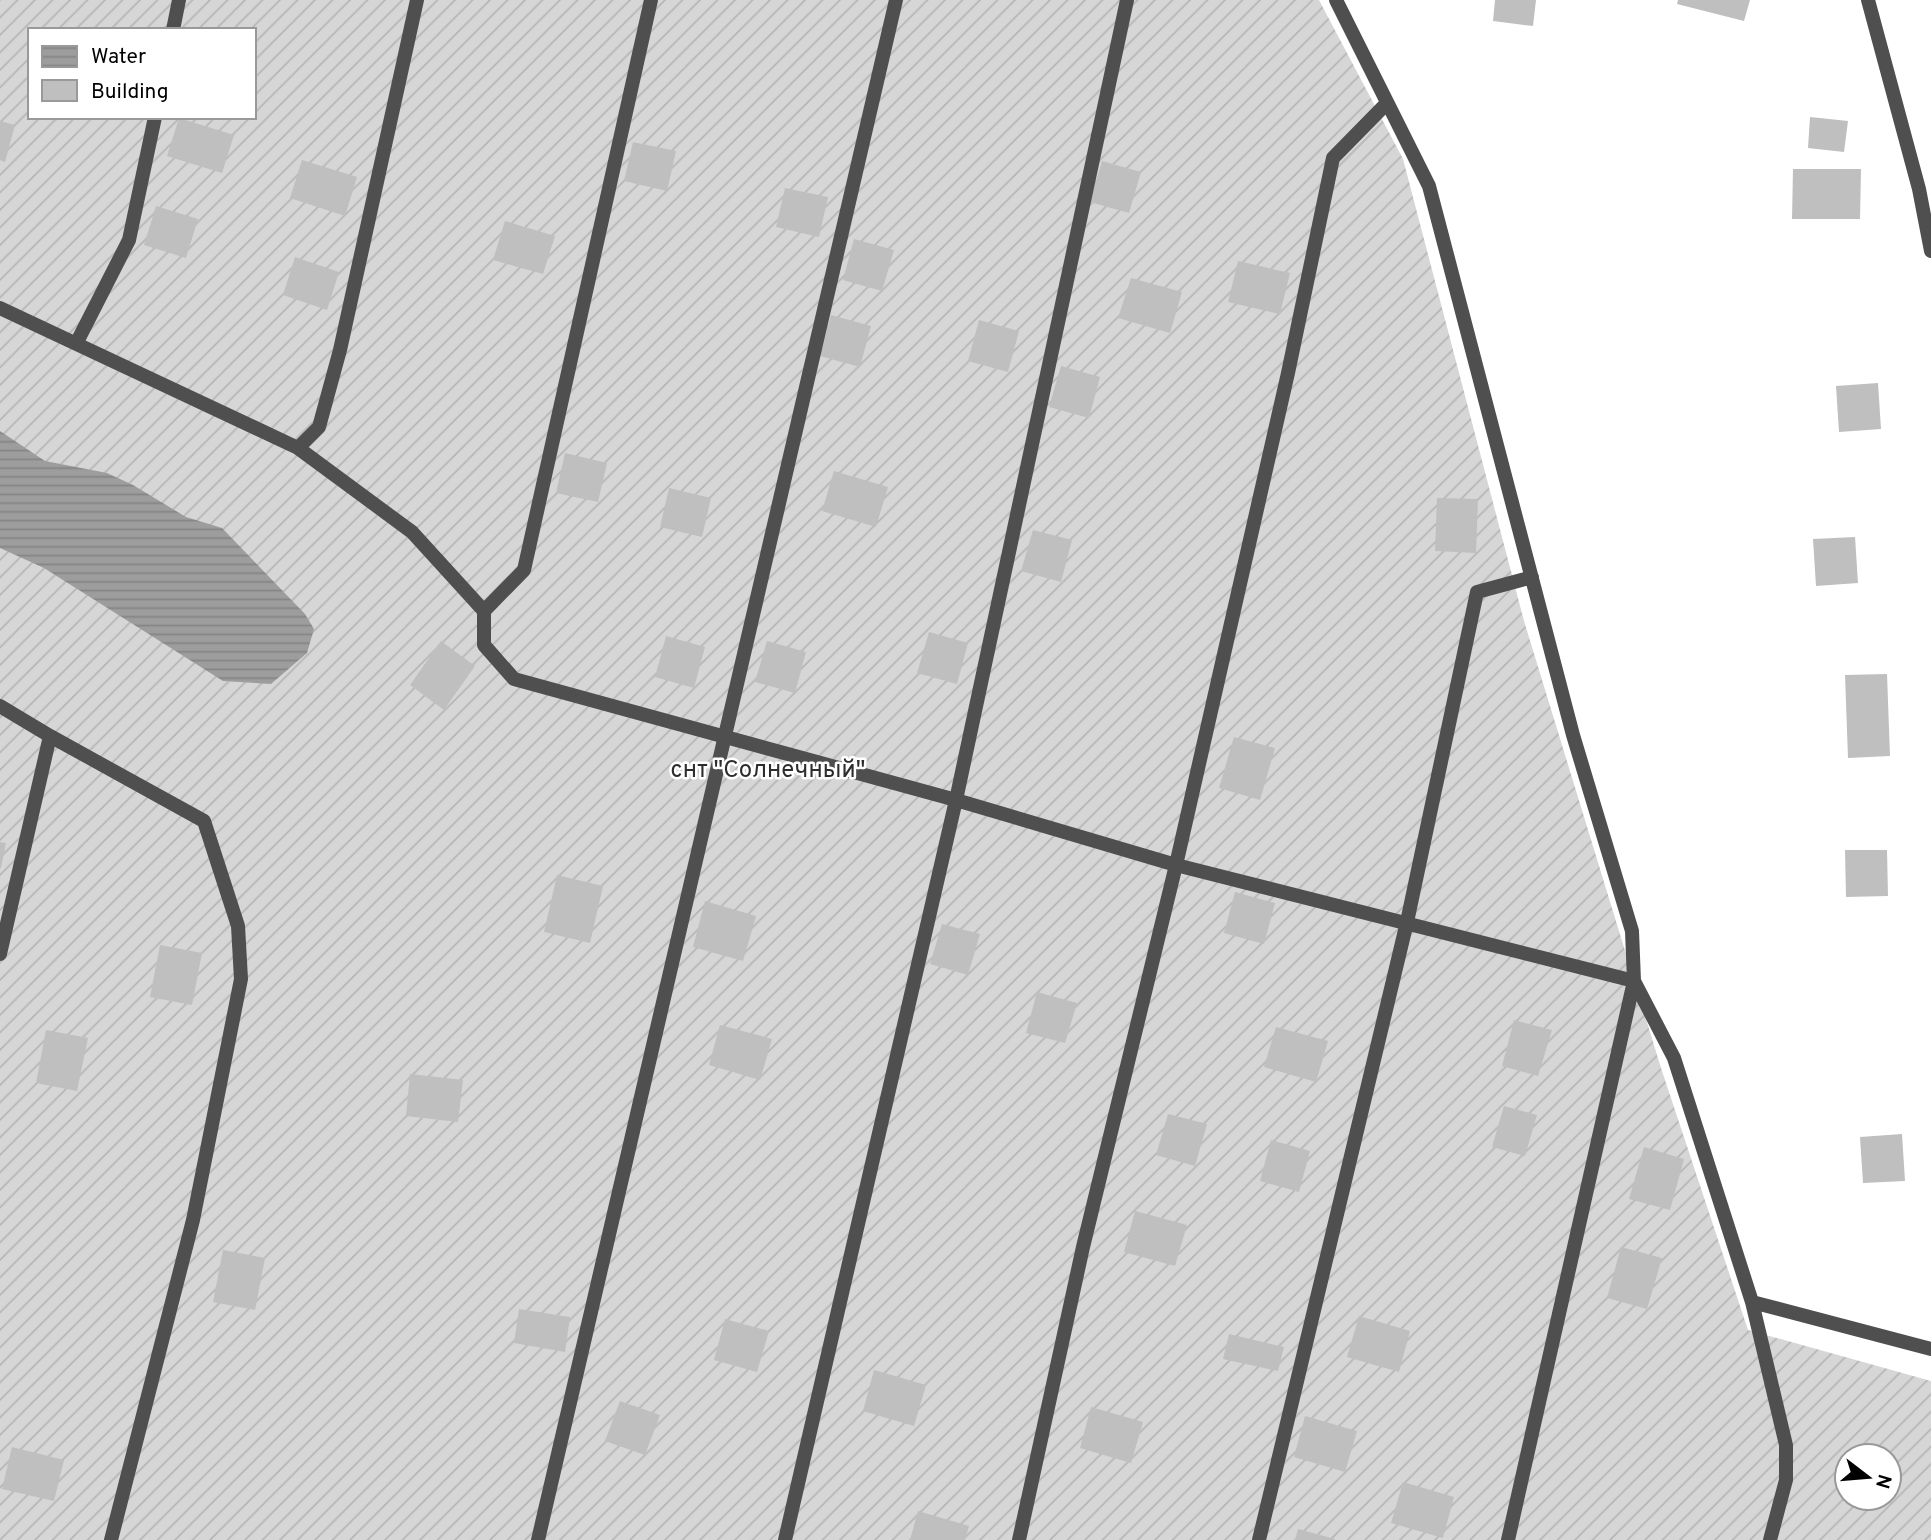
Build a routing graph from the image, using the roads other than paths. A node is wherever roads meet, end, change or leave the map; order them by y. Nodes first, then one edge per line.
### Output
1 (179, 0) edge
2 (417, 0) edge
3 (651, 0) edge
4 (897, 0) edge
5 (1127, 0) edge
6 (1336, 0) edge
7 (1868, 0) edge
8 (173, 28) edge
9 (1387, 103) junction
10 (155, 119) edge
11 (1931, 251) edge
12 (0, 308) edge
13 (77, 342) junction
14 (298, 448) junction
15 (1532, 577) junction
16 (484, 611) junction
17 (0, 706) edge
18 (50, 736) junction
19 (725, 739) junction
20 (956, 800) junction
21 (1176, 865) junction
22 (1407, 922) junction
23 (0, 954) edge
24 (1634, 981) junction
25 (1752, 1302) junction
26 (1931, 1349) edge
27 (111, 1540) edge
28 (538, 1540) edge
29 (785, 1540) edge
30 (1018, 1540) edge
31 (1259, 1540) edge
32 (1508, 1540) edge
33 (1770, 1540) edge

1 - 8 lane
2 - 14 lane
3 - 16 lane
4 - 19 lane
5 - 20 lane
6 - 9 lane
7 - 11 lane
9 - 15 lane
9 - 21 lane
10 - 13 lane
12 - 13 lane
13 - 14 lane
14 - 16 lane
15 - 22 lane
15 - 24 lane
16 - 19 lane
17 - 18 lane
18 - 23 lane
18 - 27 lane
19 - 20 lane
19 - 28 lane
20 - 21 lane
20 - 29 lane
21 - 22 lane
21 - 30 lane
22 - 24 lane
22 - 31 lane
24 - 25 lane
24 - 32 lane
25 - 26 lane
25 - 33 lane

